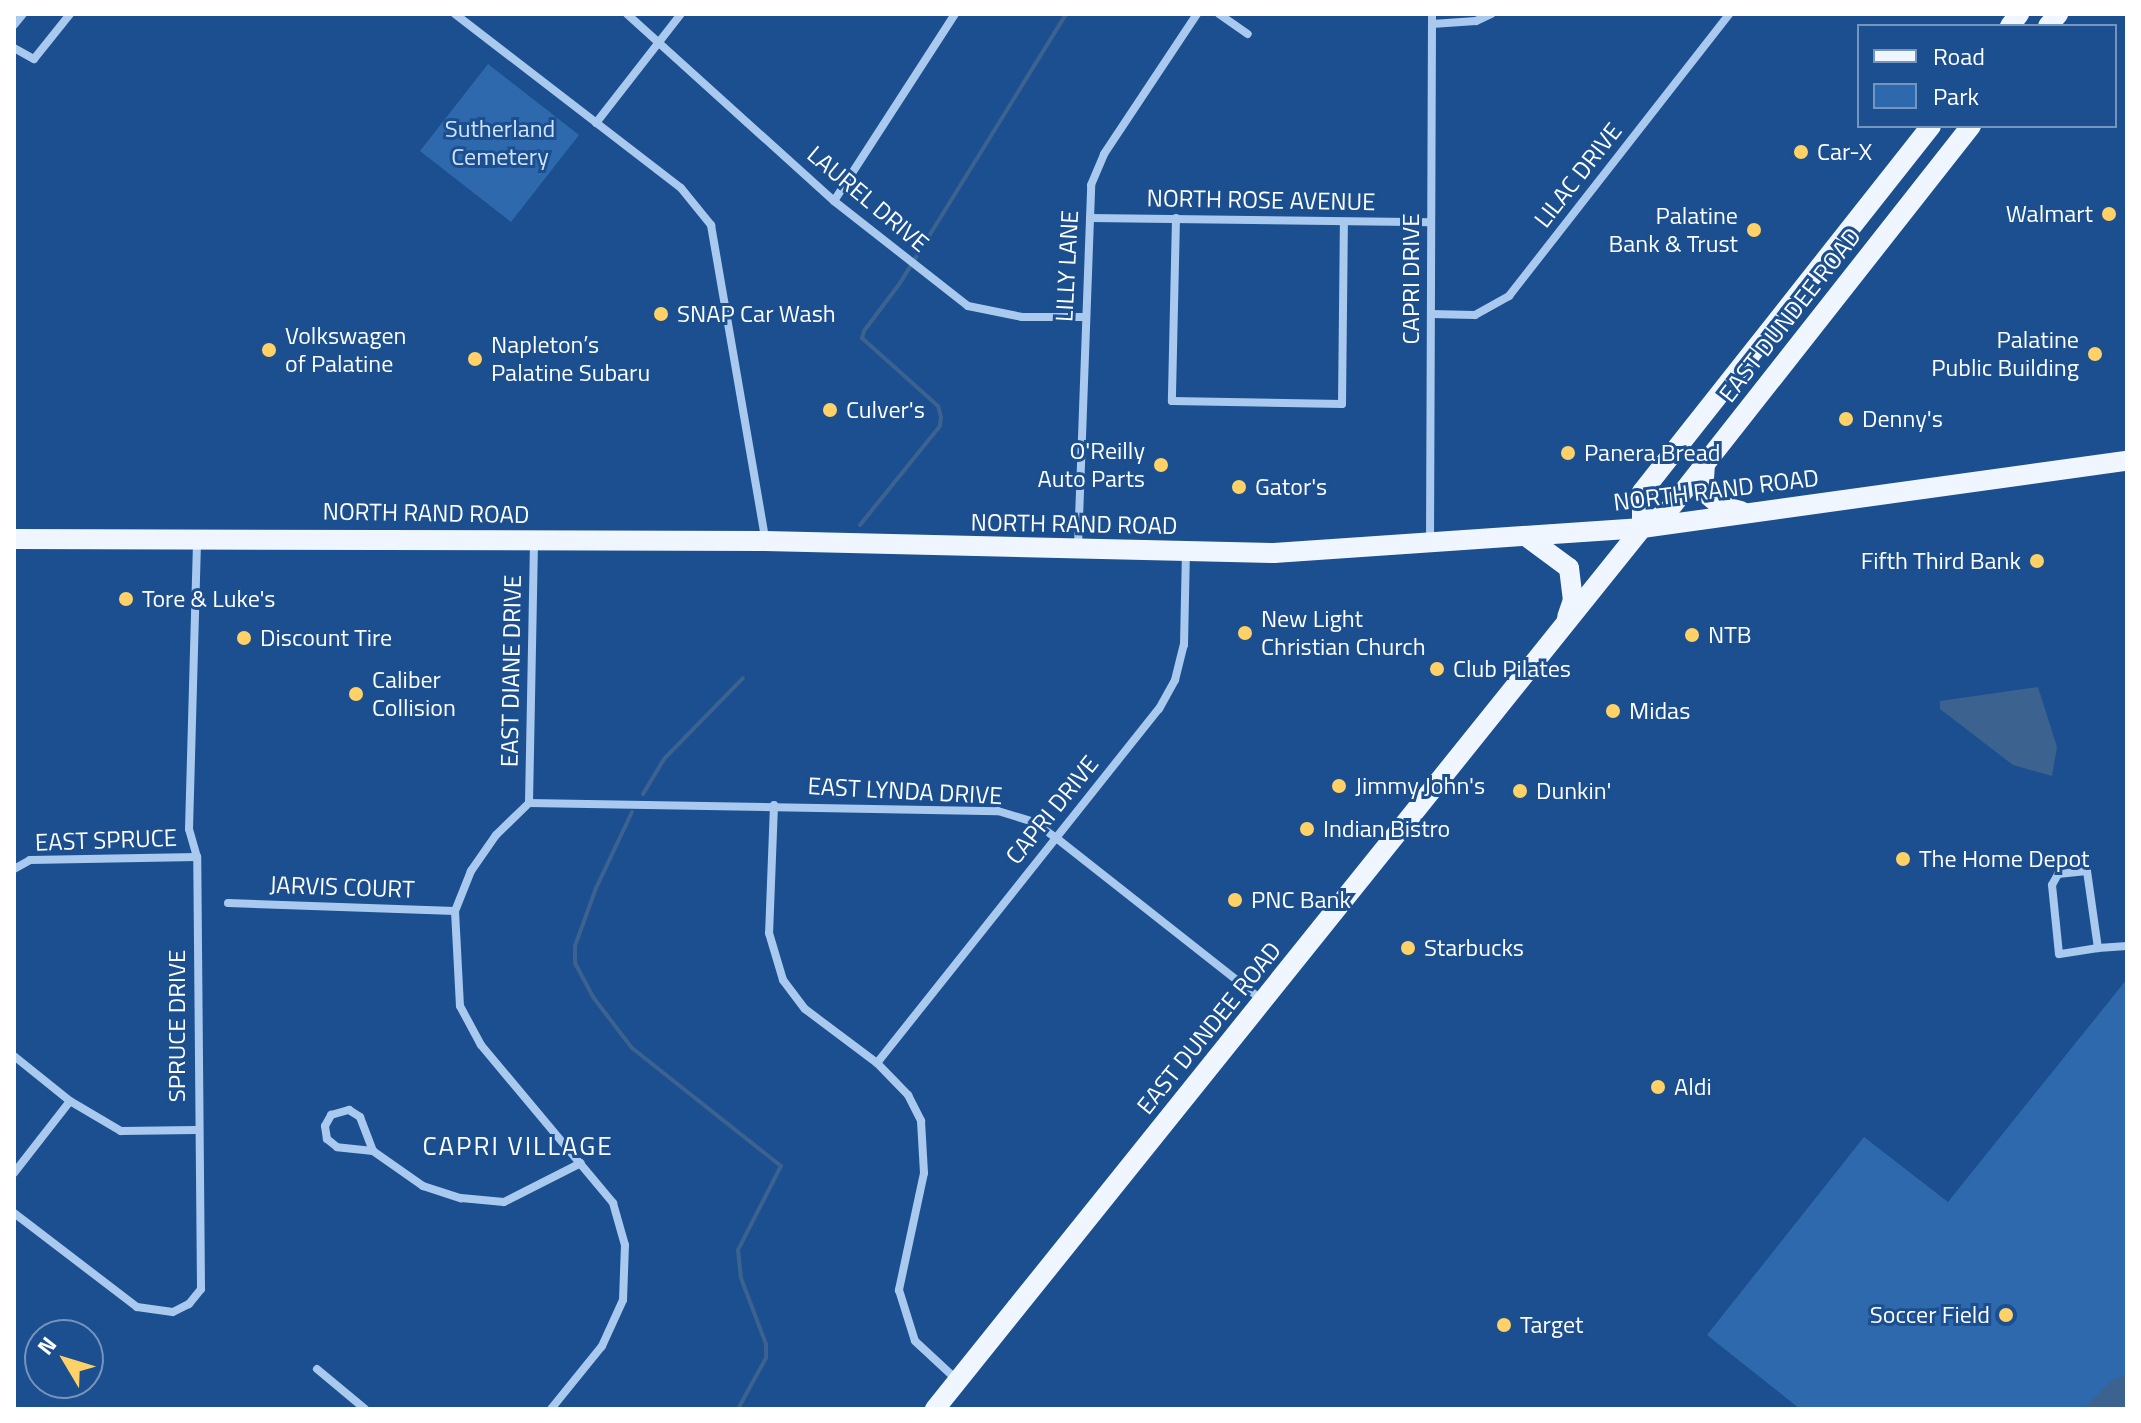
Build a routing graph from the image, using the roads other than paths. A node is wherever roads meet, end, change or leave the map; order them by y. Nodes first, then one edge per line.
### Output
1 (23, 14) edge
2 (70, 14) edge
3 (455, 14) edge
4 (627, 14) edge
5 (681, 14) edge
6 (955, 14) edge
7 (1197, 14) edge
8 (1219, 14) edge
9 (1491, 14) edge
10 (1729, 14) edge
11 (1432, 19) edge
12 (14, 25) edge
13 (1248, 34) dead end
14 (660, 41) junction
15 (15, 51) edge
16 (596, 123) junction
17 (1929, 128) edge
18 (1969, 128) edge
19 (834, 201) junction
20 (1090, 218) junction
21 (1176, 218) junction
22 (1344, 222) junction
23 (1431, 222) junction
24 (1431, 314) junction
25 (1084, 317) junction
26 (2127, 461) edge
27 (1706, 463) junction
28 (1748, 513) junction
29 (1642, 528) junction
30 (197, 536) junction
31 (1527, 537) junction
32 (14, 539) edge
33 (534, 541) junction
34 (765, 541) junction
35 (1430, 543) junction
36 (1078, 551) junction
37 (1186, 553) junction
38 (1561, 630) junction
39 (529, 803) junction
40 (774, 805) junction
41 (1055, 837) junction
42 (197, 857) junction
43 (16, 867) edge
44 (228, 903) dead end
45 (455, 911) junction
46 (2127, 946) edge
47 (2098, 948) junction
48 (1264, 1002) junction
49 (14, 1056) edge
50 (877, 1063) junction
51 (70, 1101) junction
52 (196, 1130) junction
53 (373, 1151) junction
54 (581, 1163) junction
55 (14, 1173) edge
56 (14, 1213) edge
57 (317, 1369) dead end
58 (958, 1380) junction
59 (365, 1409) edge
60 (551, 1409) edge
61 (935, 1409) edge

1 - 12 street
2 - 15 street
3 - 16 street
4 - 14 street, LAUREL DRIVE
5 - 14 street
6 - 19 street
7 - 20 street, LILLY LANE
8 - 13 street
9 - 11 street
10 - 24 street, LILAC DRIVE
11 - 23 street, CAPRI DRIVE
14 - 16 street
14 - 19 street, LAUREL DRIVE
16 - 34 street
17 - 29 main road, EAST DUNDEE ROAD
18 - 27 main road, EAST DUNDEE ROAD
19 - 25 street, LAUREL DRIVE
20 - 21 street, NORTH ROSE AVENUE
20 - 25 street, LILLY LANE
21 - 22 street, NORTH ROSE AVENUE
21 - 22 street
22 - 23 street, NORTH ROSE AVENUE
23 - 24 street, CAPRI DRIVE
24 - 35 street, CAPRI DRIVE
25 - 36 street, LILLY LANE
26 - 28 main road, NORTH RAND ROAD
27 - 28 main road
27 - 29 main road, EAST DUNDEE ROAD
28 - 29 main road, NORTH RAND ROAD
29 - 31 main road, NORTH RAND ROAD
29 - 38 main road, EAST DUNDEE ROAD
30 - 32 main road, NORTH RAND ROAD
30 - 33 main road, NORTH RAND ROAD
30 - 42 street, SPRUCE DRIVE
31 - 35 main road, NORTH RAND ROAD
31 - 38 main road
33 - 34 main road, NORTH RAND ROAD
33 - 39 street, EAST DIANE DRIVE
34 - 36 main road, NORTH RAND ROAD
35 - 37 main road, NORTH RAND ROAD
36 - 37 main road, NORTH RAND ROAD
37 - 41 street, CAPRI DRIVE
38 - 48 main road, EAST DUNDEE ROAD
39 - 40 street, EAST LYNDA DRIVE
39 - 45 street
40 - 41 street, EAST LYNDA DRIVE
40 - 50 street
41 - 48 street, EAST LYNDA DRIVE
41 - 50 street, CAPRI DRIVE
42 - 43 street, EAST SPRUCE
42 - 52 street, SPRUCE DRIVE
44 - 45 street, JARVIS COURT
45 - 54 street
46 - 47 street
47 - 47 street
48 - 58 main road, EAST DUNDEE ROAD
49 - 51 street
50 - 58 street
51 - 52 street
51 - 55 street
52 - 56 street, SPRUCE DRIVE
53 - 53 street
53 - 54 street
54 - 60 street
57 - 59 street
58 - 61 main road, EAST DUNDEE ROAD

